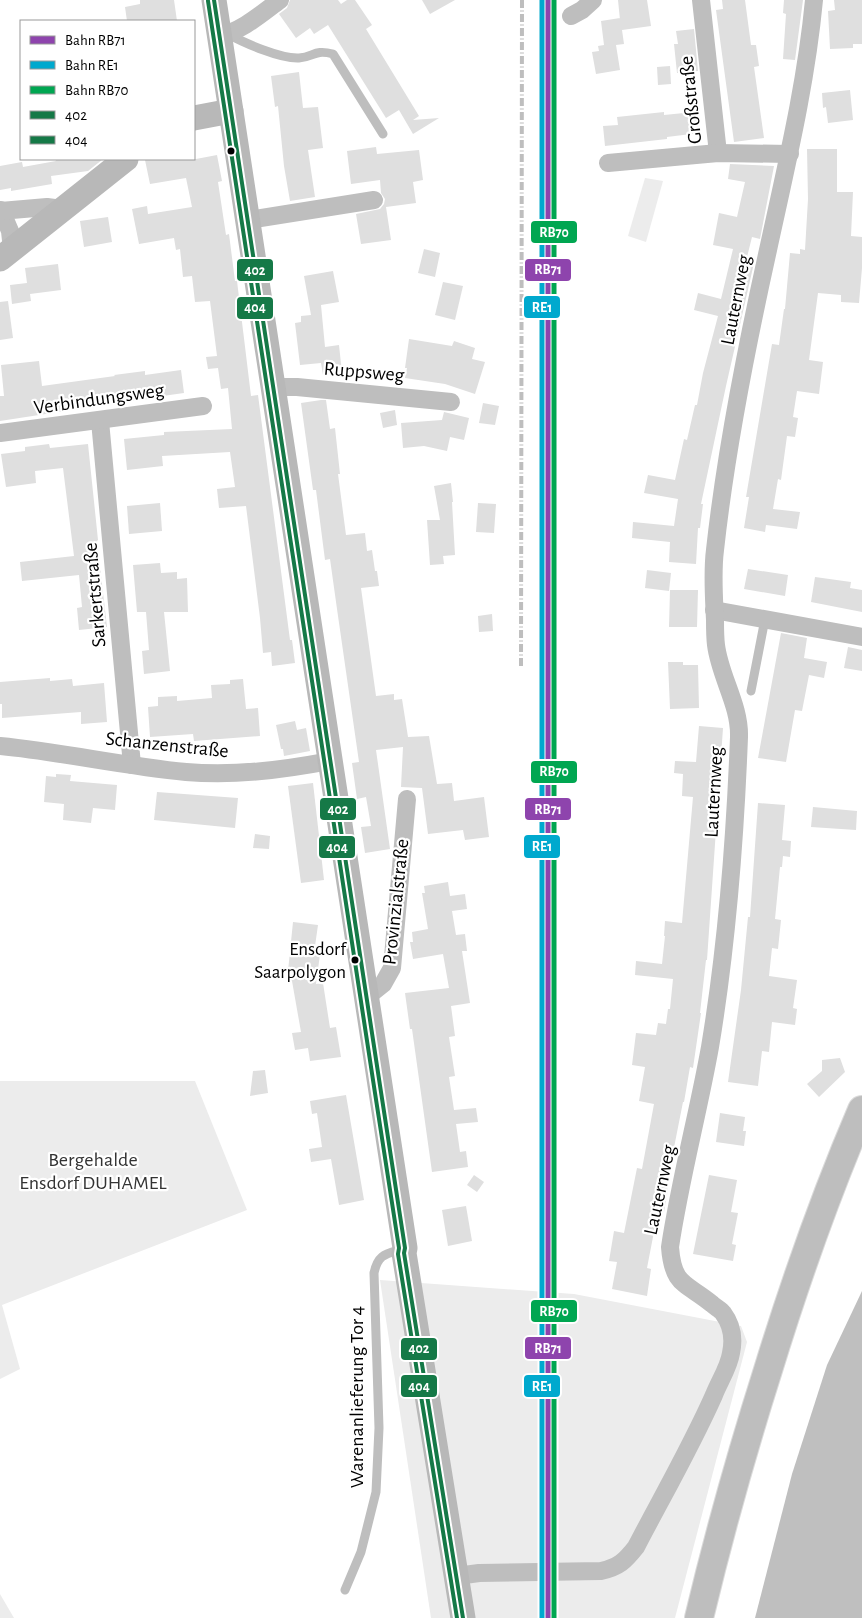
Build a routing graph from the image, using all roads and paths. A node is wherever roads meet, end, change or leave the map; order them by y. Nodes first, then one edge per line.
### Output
1 (214, 0) edge
2 (280, 0) edge
3 (593, 0) edge
4 (701, 0) edge
5 (814, 0) edge
6 (571, 16) dead end
7 (223, 35) junction
8 (231, 111) junction
9 (195, 118) edge
10 (383, 134) dead end
11 (718, 153) junction
12 (790, 154) junction
13 (125, 160) edge
14 (608, 163) dead end
15 (374, 200) dead end
16 (62, 209) junction
17 (0, 210) edge
18 (248, 220) junction
19 (6, 254) edge
20 (273, 387) junction
21 (451, 402) dead end
22 (203, 406) dead end
23 (100, 421) junction
24 (0, 434) edge
25 (714, 610) junction
26 (765, 619) junction
27 (862, 637) edge
28 (751, 691) dead end
29 (0, 746) edge
30 (330, 761) junction
31 (132, 765) junction
32 (407, 799) dead end
33 (368, 996) junction
34 (862, 1110) edge
35 (405, 1248) junction
36 (457, 1576) junction
37 (345, 1590) dead end
38 (463, 1618) edge
39 (700, 1618) edge

1 - 7 street, Provinzialstraße
2 - 7 street
3 - 6 street
4 - 11 street, Großstraße
5 - 12 street, Lauternweg
7 - 8 street, Provinzialstraße
7 - 10 lane
8 - 9 street
8 - 18 street, Provinzialstraße
11 - 12 street, Großstraße
11 - 14 street
12 - 25 street, Lauternweg
13 - 16 street
15 - 18 street
16 - 17 street
16 - 19 street
17 - 19 street
18 - 20 street, Provinzialstraße
20 - 21 street, Ruppsweg
20 - 30 street, Provinzialstraße
22 - 23 street, Verbindungsweg
23 - 24 street, Verbindungsweg
23 - 31 street, Sarkertstraße
25 - 26 street
25 - 36 street, Lauternweg
26 - 27 street
26 - 28 lane
29 - 31 street, Schanzenstraße
30 - 31 street, Schanzenstraße
30 - 33 street, Provinzialstraße
32 - 33 street, Provinzialstraße
33 - 35 street, Provinzialstraße
34 - 39 main road
35 - 36 street, Provinzialstraße
35 - 37 lane, Warenanlieferung Tor 4
36 - 38 street, Provinzialstraße

